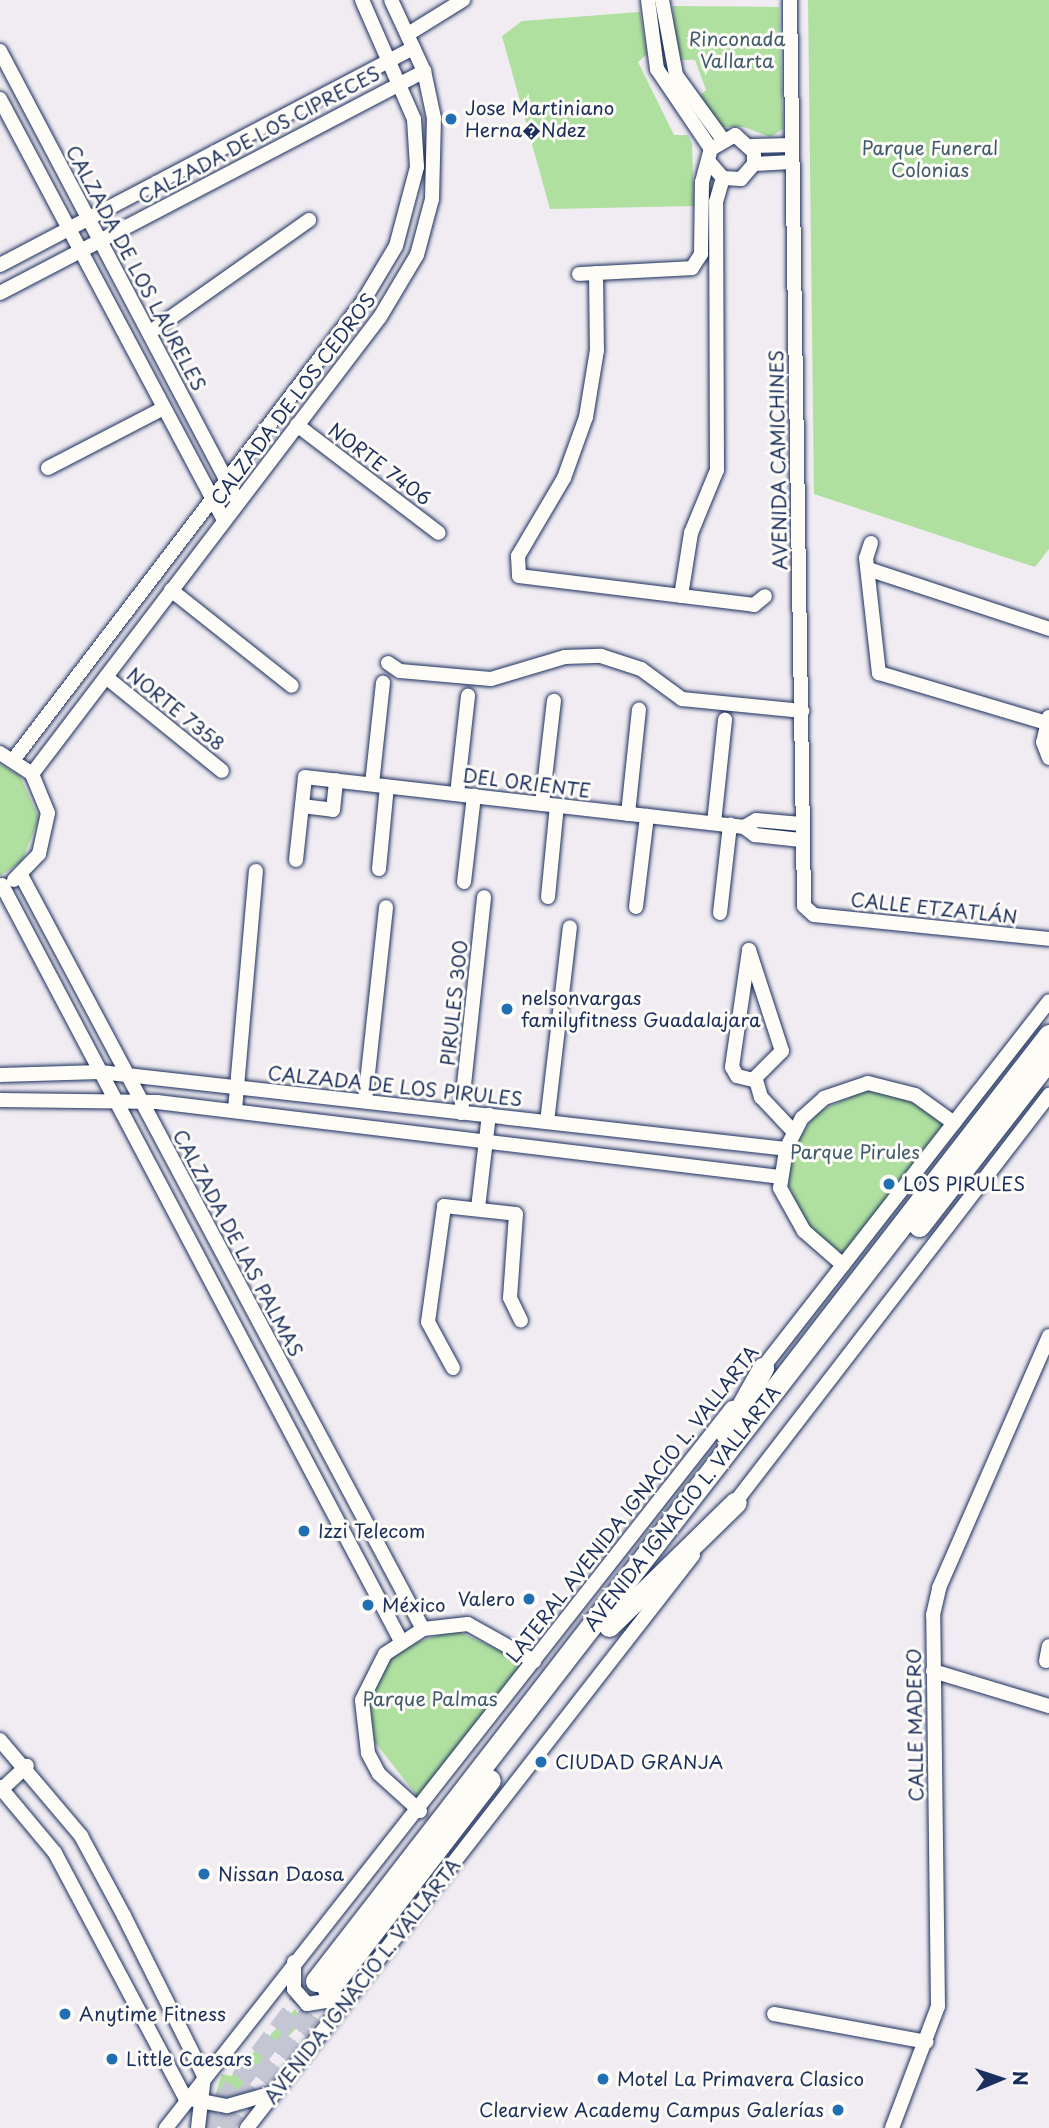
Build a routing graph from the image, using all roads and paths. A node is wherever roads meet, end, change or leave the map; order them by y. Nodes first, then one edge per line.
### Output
1 (362, 0) edge
2 (391, 0) edge
3 (463, 0) edge
4 (648, 0) edge
5 (662, 0) edge
6 (790, 0) edge
7 (408, 34) junction
8 (414, 48) junction
9 (0, 51) edge
10 (393, 60) junction
11 (424, 71) junction
12 (403, 81) junction
13 (673, 87) junction
14 (0, 99) edge
15 (721, 137) junction
16 (792, 145) junction
17 (752, 146) junction
18 (710, 156) junction
19 (792, 162) junction
20 (754, 164) junction
21 (723, 178) junction
22 (89, 219) junction
23 (309, 220) dead end
24 (710, 226) junction
25 (69, 229) junction
26 (100, 241) junction
27 (80, 251) junction
28 (0, 265) edge
29 (692, 268) junction
30 (596, 273) junction
31 (579, 274) dead end
32 (716, 281) junction
33 (0, 293) edge
34 (149, 333) junction
35 (163, 360) junction
36 (143, 371) junction
37 (162, 409) junction
38 (297, 425) junction
39 (264, 432) junction
40 (284, 443) junction
41 (48, 468) dead end
42 (226, 480) junction
43 (212, 499) junction
44 (238, 502) junction
45 (224, 521) junction
46 (439, 533) dead end
47 (871, 543) dead end
48 (868, 569) junction
49 (172, 590) junction
50 (681, 596) junction
51 (765, 596) dead end
52 (1049, 629) edge
53 (388, 663) dead end
54 (106, 677) junction
55 (383, 683) dead end
56 (292, 686) dead end
57 (468, 696) dead end
58 (554, 701) dead end
59 (639, 710) dead end
60 (802, 711) junction
61 (725, 720) dead end
62 (1048, 720) edge
63 (0, 752) edge
64 (1049, 758) edge
65 (14, 759) junction
66 (222, 771) dead end
67 (32, 774) junction
68 (336, 780) junction
69 (372, 784) junction
70 (387, 786) junction
71 (457, 794) junction
72 (474, 796) junction
73 (542, 804) junction
74 (558, 806) junction
75 (302, 807) junction
76 (628, 814) junction
77 (647, 816) junction
78 (714, 823) junction
79 (801, 824) junction
80 (737, 826) junction
81 (801, 840) junction
82 (296, 860) dead end
83 (379, 869) dead end
84 (256, 871) dead end
85 (21, 875) junction
86 (464, 882) dead end
87 (1, 886) edge
88 (484, 897) dead end
89 (548, 897) dead end
90 (386, 906) dead end
91 (636, 907) dead end
92 (720, 913) dead end
93 (814, 915) joint
94 (570, 927) dead end
95 (1049, 939) edge
96 (1049, 1001) edge
97 (1049, 1035) edge
98 (1049, 1059) edge
99 (100, 1072) junction
100 (0, 1075) edge
101 (126, 1075) junction
102 (757, 1080) junction
103 (235, 1087) junction
104 (1049, 1095) edge
105 (0, 1100) edge
106 (115, 1100) junction
107 (140, 1101) junction
108 (365, 1101) junction
109 (235, 1110) junction
110 (461, 1112) junction
111 (489, 1115) junction
112 (547, 1122) junction
113 (954, 1123) junction
114 (794, 1132) junction
115 (486, 1142) junction
116 (786, 1149) junction
117 (780, 1177) junction
118 (478, 1208) junction
119 (843, 1265) junction
120 (521, 1321) dead end
121 (1049, 1336) edge
122 (278, 1357) junction
123 (257, 1368) junction
124 (453, 1368) dead end
125 (763, 1368) junction
126 (693, 1494) junction
127 (736, 1502) junction
128 (609, 1626) junction
129 (423, 1629) junction
130 (401, 1641) junction
131 (534, 1661) junction
132 (933, 1671) junction
133 (1049, 1706) edge
134 (0, 1740) edge
135 (27, 1766) junction
136 (1, 1788) edge
137 (420, 1811) junction
138 (295, 1961) junction
139 (350, 1996) junction
140 (774, 2014) dead end
141 (926, 2042) junction
142 (204, 2076) junction
143 (275, 2092) junction
144 (185, 2098) junction
145 (203, 2104) junction
146 (166, 2128) edge
147 (198, 2128) edge
148 (247, 2128) edge
149 (892, 2128) edge

1 - 10 street, CALZADA DE LOS CEDROS
2 - 7 street, CALZADA DE LOS CEDROS
3 - 7 street
4 - 13 street
5 - 13 street
6 - 16 street, AVENIDA CAMICHINES
7 - 8 street, CALZADA DE LOS CEDROS
8 - 10 street, CALZADA DE LOS CIPRECES
8 - 11 street, CALZADA DE LOS CEDROS
9 - 22 street, CALZADA DE LOS LAURELES
10 - 12 street, CALZADA DE LOS CEDROS
10 - 22 street, CALZADA DE LOS CIPRECES
11 - 12 street, CALZADA DE LOS CIPRECES
11 - 38 street, CALZADA DE LOS CEDROS
12 - 26 street, CALZADA DE LOS CIPRECES
12 - 39 street, CALZADA DE LOS CEDROS
13 - 15 street
13 - 18 street
14 - 25 street
15 - 17 street
15 - 18 street
16 - 17 street
16 - 19 street, AVENIDA CAMICHINES
17 - 20 street
18 - 21 street
18 - 24 street
19 - 20 street
19 - 60 street, AVENIDA CAMICHINES
20 - 21 street
21 - 24 street
22 - 25 street, CALZADA DE LOS CIPRECES
22 - 26 street, CALZADA DE LOS LAURELES
23 - 34 street
24 - 29 street
24 - 32 street
25 - 27 street
25 - 28 street, CALZADA DE LOS CIPRECES
26 - 27 street, CALZADA DE LOS CIPRECES
26 - 34 street, CALZADA DE LOS LAURELES
27 - 33 street, CALZADA DE LOS CIPRECES
27 - 36 street
29 - 30 street
29 - 32 street
30 - 31 street
30 - 50 street
32 - 50 street
34 - 35 street, CALZADA DE LOS LAURELES
35 - 36 street
35 - 42 street, CALZADA DE LOS LAURELES
36 - 37 street
37 - 41 street
37 - 43 street
38 - 40 street, CALZADA DE LOS CEDROS
38 - 46 street, NORTE 7406
39 - 40 street
39 - 42 street, CALZADA DE LOS CEDROS
40 - 44 street, CALZADA DE LOS CEDROS
42 - 43 street, CALZADA DE LOS CEDROS
42 - 44 street, CALZADA DE LOS LAURELES
43 - 45 street
43 - 65 street, CALZADA DE LOS CEDROS
44 - 45 street, CALZADA DE LOS CEDROS
45 - 49 street, CALZADA DE LOS CEDROS
47 - 48 street
48 - 52 street
48 - 62 street
49 - 54 street, CALZADA DE LOS CEDROS
49 - 56 street
50 - 51 street
53 - 60 street
54 - 66 street, NORTE 7358
54 - 67 street, CALZADA DE LOS CEDROS
55 - 69 street
57 - 71 street
58 - 73 street
59 - 76 street
60 - 79 street, AVENIDA CAMICHINES
61 - 78 street
62 - 64 street
63 - 65 street
65 - 67 street
67 - 85 street
68 - 69 street, DEL ORIENTE
68 - 75 street, DEL ORIENTE
68 - 75 street
69 - 70 street, DEL ORIENTE
70 - 71 street, DEL ORIENTE
70 - 83 street
71 - 72 street, DEL ORIENTE
72 - 73 street, DEL ORIENTE
72 - 86 street
73 - 74 street, DEL ORIENTE
74 - 76 street, DEL ORIENTE
74 - 89 street
75 - 82 street
76 - 77 street, DEL ORIENTE
77 - 78 street, DEL ORIENTE
77 - 91 street
78 - 80 street, DEL ORIENTE
79 - 80 street
79 - 81 street, AVENIDA CAMICHINES
80 - 81 street
80 - 92 street
81 - 93 street, AVENIDA CAMICHINES
84 - 103 street
85 - 87 street
85 - 101 street, CALZADA DE LAS PALMAS
87 - 99 street
88 - 110 street, PIRULES 300
90 - 108 street
93 - 95 street, CALLE ETZATLÁN
94 - 112 street
96 - 113 street, LATERAL AVENIDA IGNACIO L. VALLARTA
97 - 126 highway, AVENIDA IGNACIO L. VALLARTA
98 - 128 highway, AVENIDA IGNACIO L. VALLARTA
99 - 100 street, CALZADA DE LOS PIRULES
99 - 101 street, CALZADA DE LOS PIRULES
99 - 106 street
101 - 103 street, CALZADA DE LOS PIRULES
101 - 107 street, CALZADA DE LAS PALMAS
102 - 102 street
102 - 114 street
103 - 108 street, CALZADA DE LOS PIRULES
103 - 109 street
104 - 127 street
105 - 106 street
106 - 107 street
106 - 123 street
107 - 109 street
107 - 122 street, CALZADA DE LAS PALMAS
108 - 110 street, CALZADA DE LOS PIRULES
109 - 115 street
110 - 111 street, CALZADA DE LOS PIRULES
111 - 112 street, CALZADA DE LOS PIRULES
111 - 115 street
112 - 116 street, CALZADA DE LOS PIRULES
113 - 114 street
113 - 119 street, LATERAL AVENIDA IGNACIO L. VALLARTA
114 - 116 street
115 - 117 street
115 - 118 street
116 - 117 street
117 - 119 street
118 - 120 street
118 - 124 street
119 - 125 street, LATERAL AVENIDA IGNACIO L. VALLARTA
121 - 132 street, CALLE MADERO
122 - 123 street
122 - 129 street, CALZADA DE LAS PALMAS
123 - 130 street
125 - 126 highway
125 - 131 street, LATERAL AVENIDA IGNACIO L. VALLARTA
126 - 128 highway, AVENIDA IGNACIO L. VALLARTA
127 - 128 highway
127 - 139 street, AVENIDA IGNACIO L. VALLARTA
129 - 130 street
129 - 131 street
130 - 137 street
131 - 137 street, LATERAL AVENIDA IGNACIO L. VALLARTA
132 - 133 street
132 - 141 street, CALLE MADERO
134 - 135 street
135 - 136 street
135 - 142 street
136 - 144 street
137 - 138 street, LATERAL AVENIDA IGNACIO L. VALLARTA
138 - 139 street
138 - 142 street, LATERAL AVENIDA IGNACIO L. VALLARTA
139 - 143 street, AVENIDA IGNACIO L. VALLARTA
140 - 141 street
141 - 149 street, CALLE MADERO
142 - 144 street, LATERAL AVENIDA IGNACIO L. VALLARTA
142 - 145 street
143 - 145 street
143 - 148 street, AVENIDA IGNACIO L. VALLARTA
144 - 145 street
144 - 146 street, LATERAL AVENIDA IGNACIO L. VALLARTA
145 - 147 street

